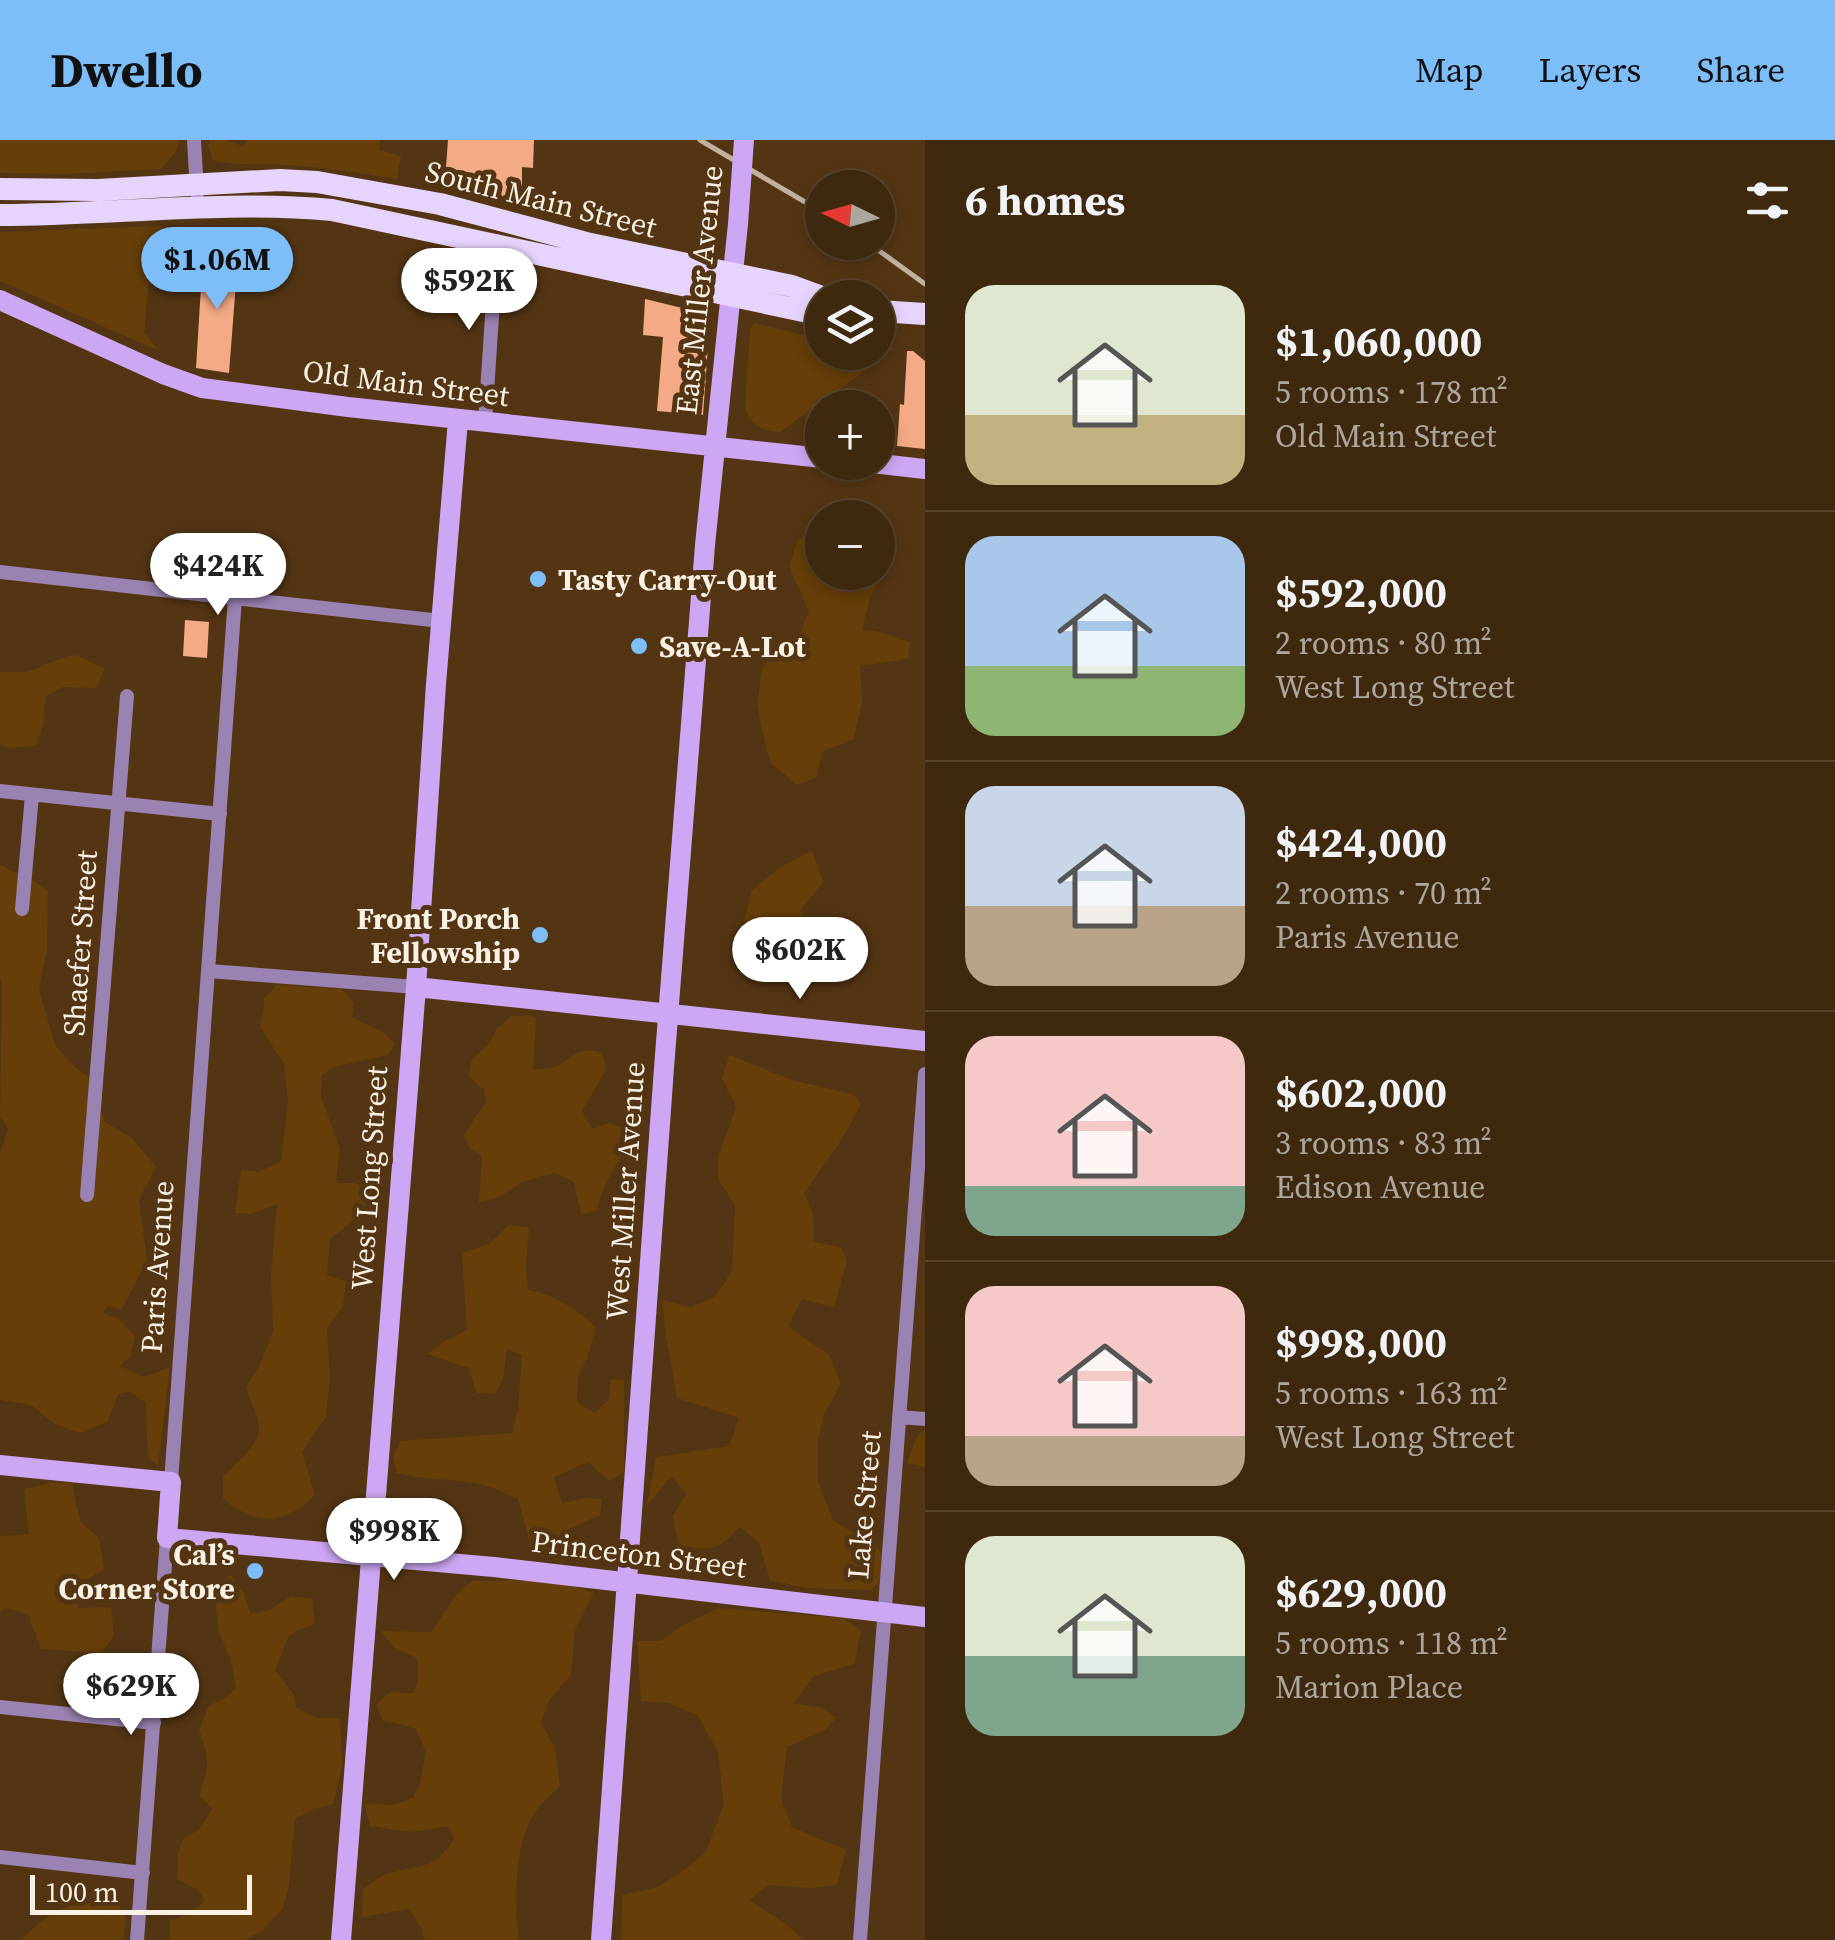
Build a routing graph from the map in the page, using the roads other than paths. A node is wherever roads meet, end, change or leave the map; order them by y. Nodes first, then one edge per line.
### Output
1 (194, 140) edge
2 (744, 140) edge
3 (0, 189) edge
4 (198, 197) junction
5 (0, 215) edge
6 (499, 220) junction
7 (497, 247) junction
8 (733, 285) junction
9 (805, 291) edge
10 (0, 300) edge
11 (805, 309) edge
12 (895, 313) edge
13 (925, 314) edge
14 (458, 420) junction
15 (484, 422) junction
16 (714, 446) junction
17 (805, 456) edge
18 (895, 466) edge
19 (925, 469) edge
20 (0, 572) edge
21 (236, 598) junction
22 (441, 621) junction
23 (127, 696) dead end
24 (0, 791) edge
25 (32, 795) junction
26 (119, 804) junction
27 (220, 814) junction
28 (22, 909) dead end
29 (209, 971) junction
30 (416, 987) junction
31 (669, 1012) junction
32 (925, 1041) edge
33 (925, 1074) edge
34 (87, 1195) dead end
35 (899, 1418) junction
36 (925, 1419) edge
37 (0, 1465) edge
38 (170, 1482) junction
39 (167, 1538) junction
40 (372, 1556) junction
41 (626, 1584) junction
42 (883, 1613) junction
43 (925, 1617) edge
44 (0, 1707) edge
45 (154, 1724) junction
46 (0, 1857) edge
47 (142, 1873) junction
48 (137, 1940) edge
49 (341, 1940) edge
50 (601, 1940) edge
51 (860, 1940) edge

1 - 4 street
2 - 8 street, East Miller Avenue, bridge
3 - 4 main road, South Main Street
4 - 5 main road, South Main Street
4 - 6 main road, South Main Street
4 - 7 main road, South Main Street
6 - 7 street
6 - 8 main road, South Main Street
7 - 8 main road, South Main Street
7 - 15 street
8 - 9 main road, South Main Street
8 - 11 main road, South Main Street
8 - 16 street, East Miller Avenue
10 - 14 street, Old Main Street
12 - 13 main road
14 - 15 street, Old Main Street
14 - 22 street, West Long Street
15 - 16 street, Old Main Street
16 - 17 street, Old Main Street
16 - 31 street, West Miller Avenue
18 - 19 street
20 - 21 street
21 - 22 street
21 - 27 street, Paris Avenue
22 - 30 street, West Long Street
23 - 26 street, Shaefer Street
24 - 25 street
25 - 26 street
25 - 28 street
26 - 27 street
26 - 34 street, Shaefer Street
27 - 29 street, Paris Avenue
29 - 30 street
29 - 38 street, Paris Avenue
30 - 31 street
30 - 40 street, West Long Street
31 - 32 street
31 - 41 street, West Miller Avenue
33 - 35 street, Lake Street
35 - 36 street
35 - 42 street, Lake Street
37 - 38 street
38 - 39 street, Paris Avenue
39 - 40 street, Princeton Street
39 - 45 street, Paris Avenue
40 - 41 street, Princeton Street
40 - 49 street, West Long Street
41 - 42 street, Princeton Street
41 - 50 street, West Miller Avenue
42 - 43 street, Princeton Street
42 - 51 street, Lake Street
44 - 45 street
45 - 47 street, Paris Avenue
46 - 47 street
47 - 48 street, Paris Avenue

